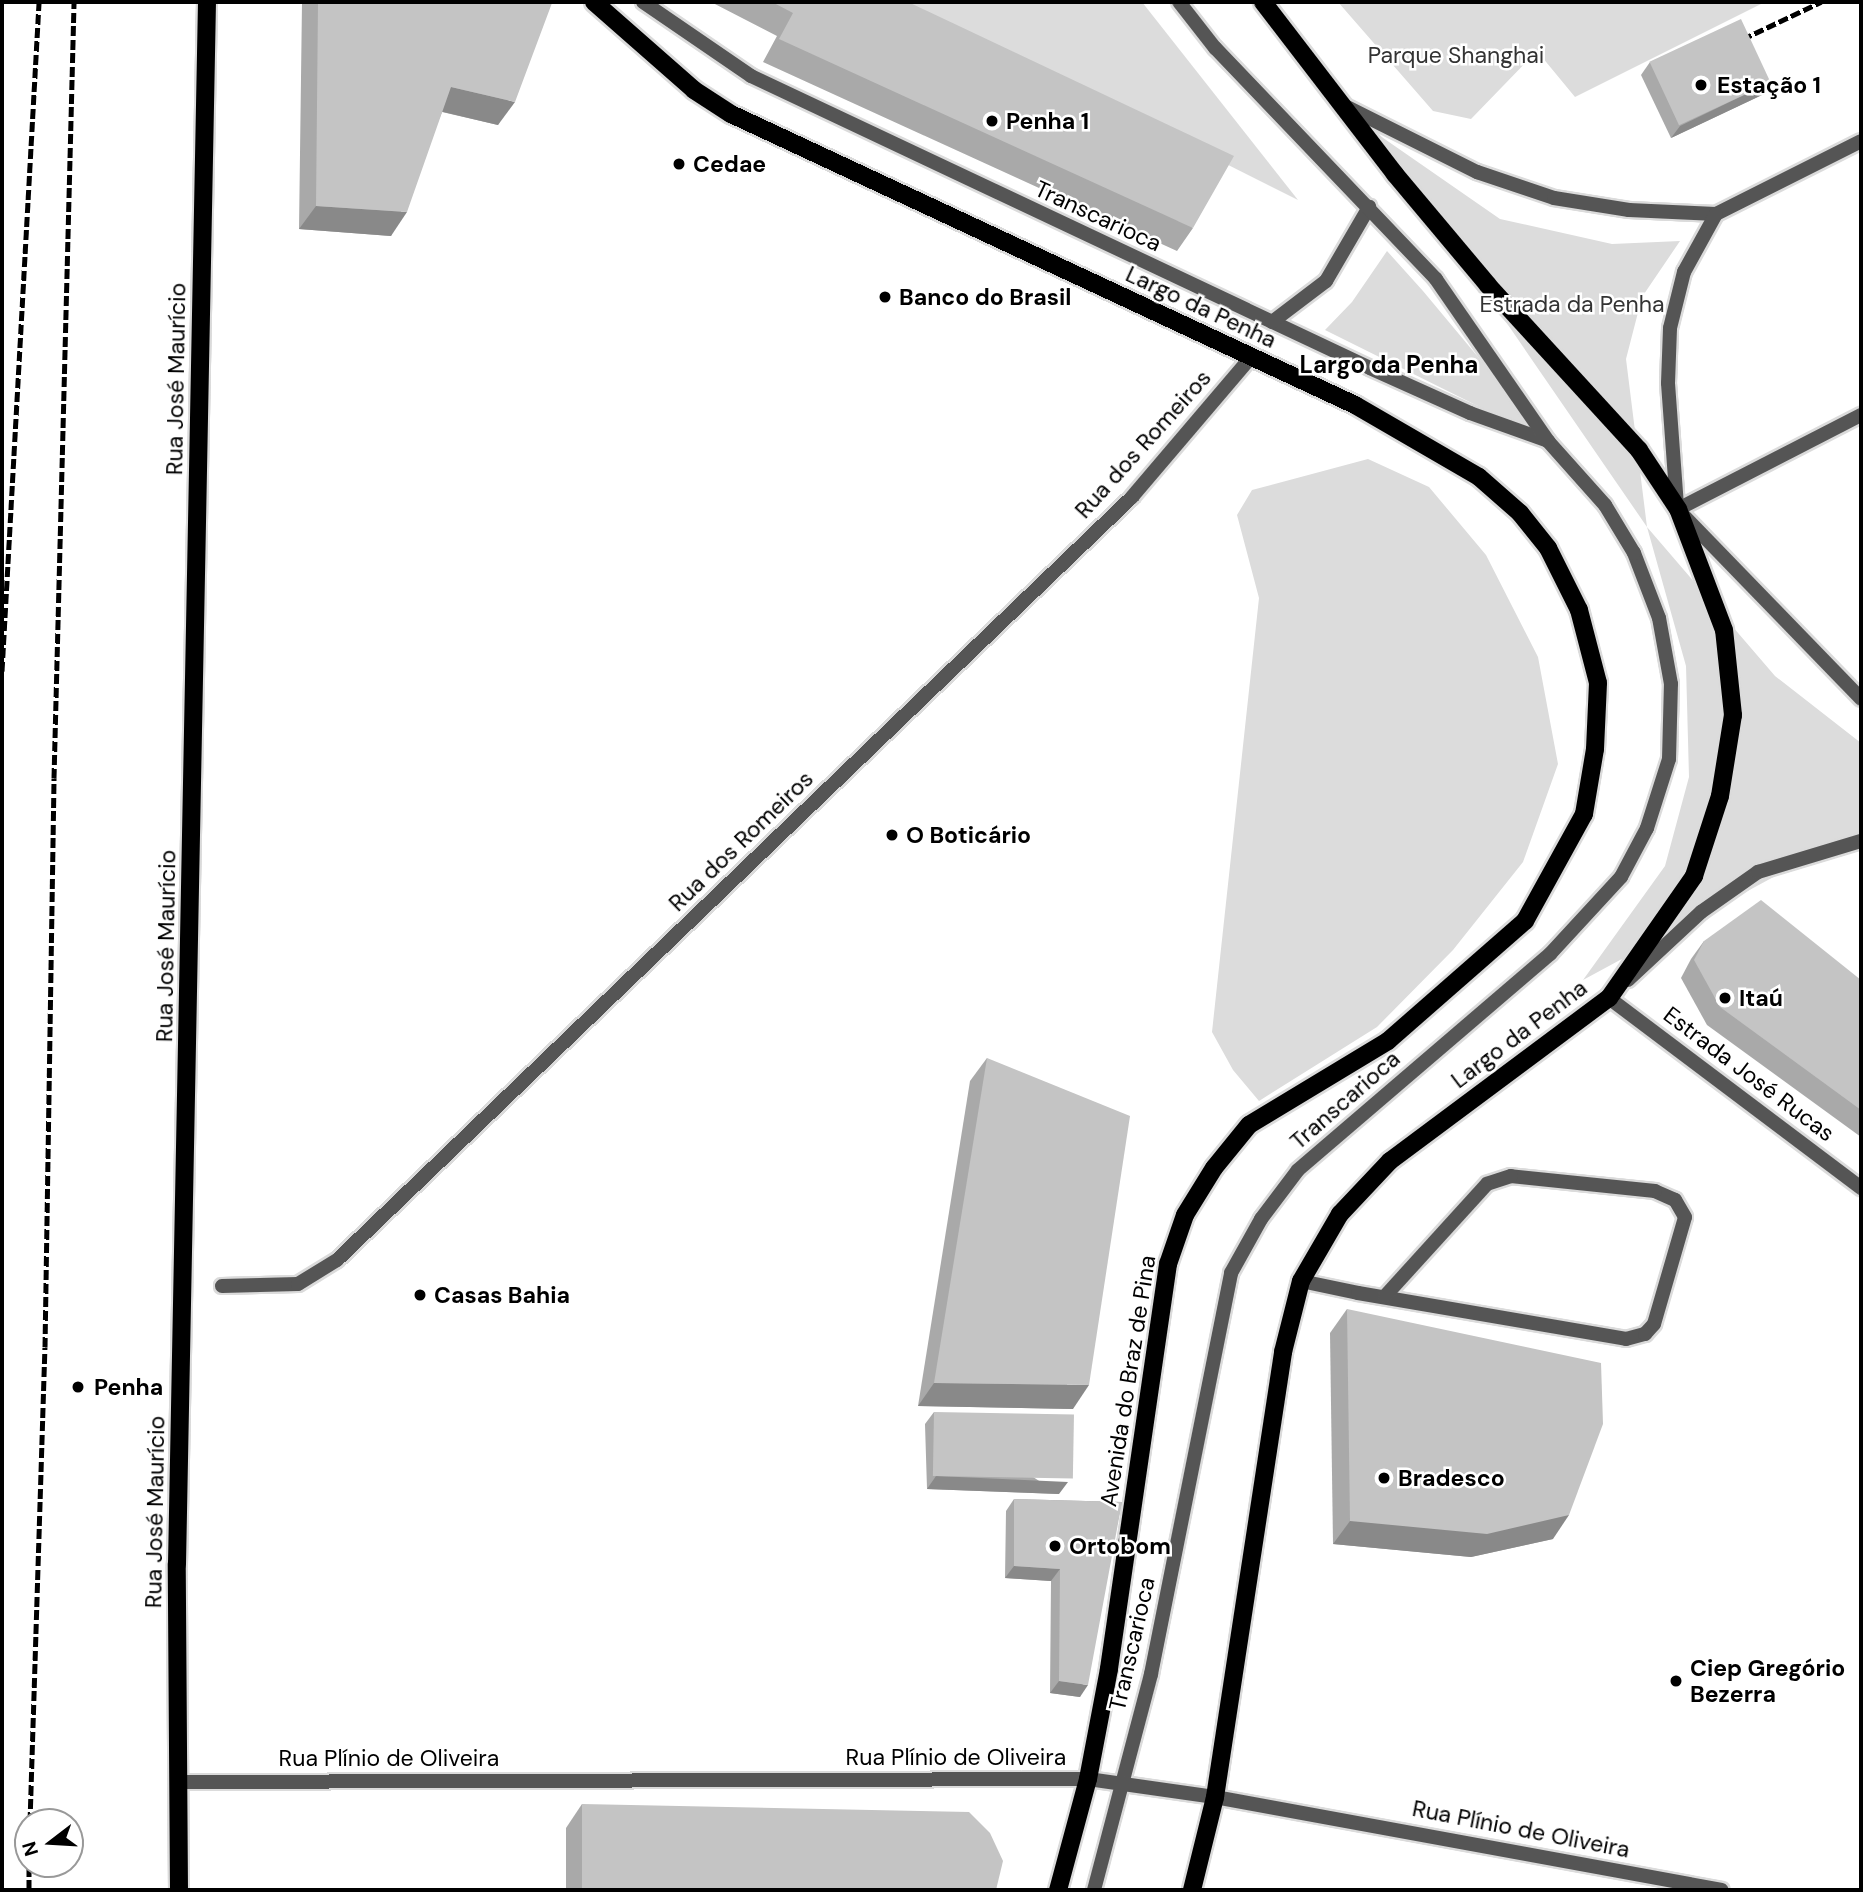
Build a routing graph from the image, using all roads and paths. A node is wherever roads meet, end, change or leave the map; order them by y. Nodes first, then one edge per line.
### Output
1 (207, 2) edge
2 (594, 2) edge
3 (643, 2) edge
4 (1179, 2) edge
5 (1263, 2) edge
6 (1345, 106) junction
7 (1861, 141) edge
8 (1369, 207) junction
9 (1716, 214) junction
10 (1272, 322) junction
11 (1251, 357) junction
12 (1861, 415) edge
13 (1548, 441) junction
14 (1678, 509) junction
15 (1861, 699) edge
16 (1861, 841) edge
17 (1552, 874) joint
18 (1609, 998) junction
19 (1861, 1188) edge
20 (1301, 1281) junction
21 (222, 1286) dead end
22 (1385, 1296) junction
23 (1088, 1779) junction
24 (180, 1782) junction
25 (1123, 1782) junction
26 (1215, 1797) junction
27 (179, 1890) edge
28 (1058, 1890) edge
29 (1094, 1890) edge
30 (1192, 1890) edge
31 (1722, 1890) edge

1 - 24 main road, Rua José Maurício
2 - 11 main road, Largo da Penha
3 - 10 street, Transcarioca
4 - 8 street, Transcarioca
5 - 6 main road, Largo da Penha
6 - 9 street, Largo da Penha
6 - 14 main road, Largo da Penha
7 - 9 street
8 - 10 street
8 - 13 street, Transcarioca
9 - 14 street, Largo da Penha
10 - 13 street, Transcarioca
11 - 17 main road, Largo da Penha
11 - 21 street, Rua dos Romeiros
12 - 14 street
13 - 25 street, Transcarioca
14 - 15 street, Largo da Penha
14 - 18 main road, Largo da Penha
16 - 18 street
17 - 23 main road, Avenida do Braz de Pina
18 - 19 street, Estrada José Rucas
18 - 20 main road, Largo da Penha
20 - 22 street
20 - 26 main road
22 - 22 street
23 - 24 street, Rua Plínio de Oliveira
23 - 25 street, Rua Plínio de Oliveira
23 - 28 main road, Avenida do Braz de Pina
24 - 27 main road, Rua José Maurício
25 - 26 street, Rua Plínio de Oliveira
25 - 29 street, Transcarioca
26 - 30 main road
26 - 31 street, Rua Plínio de Oliveira

